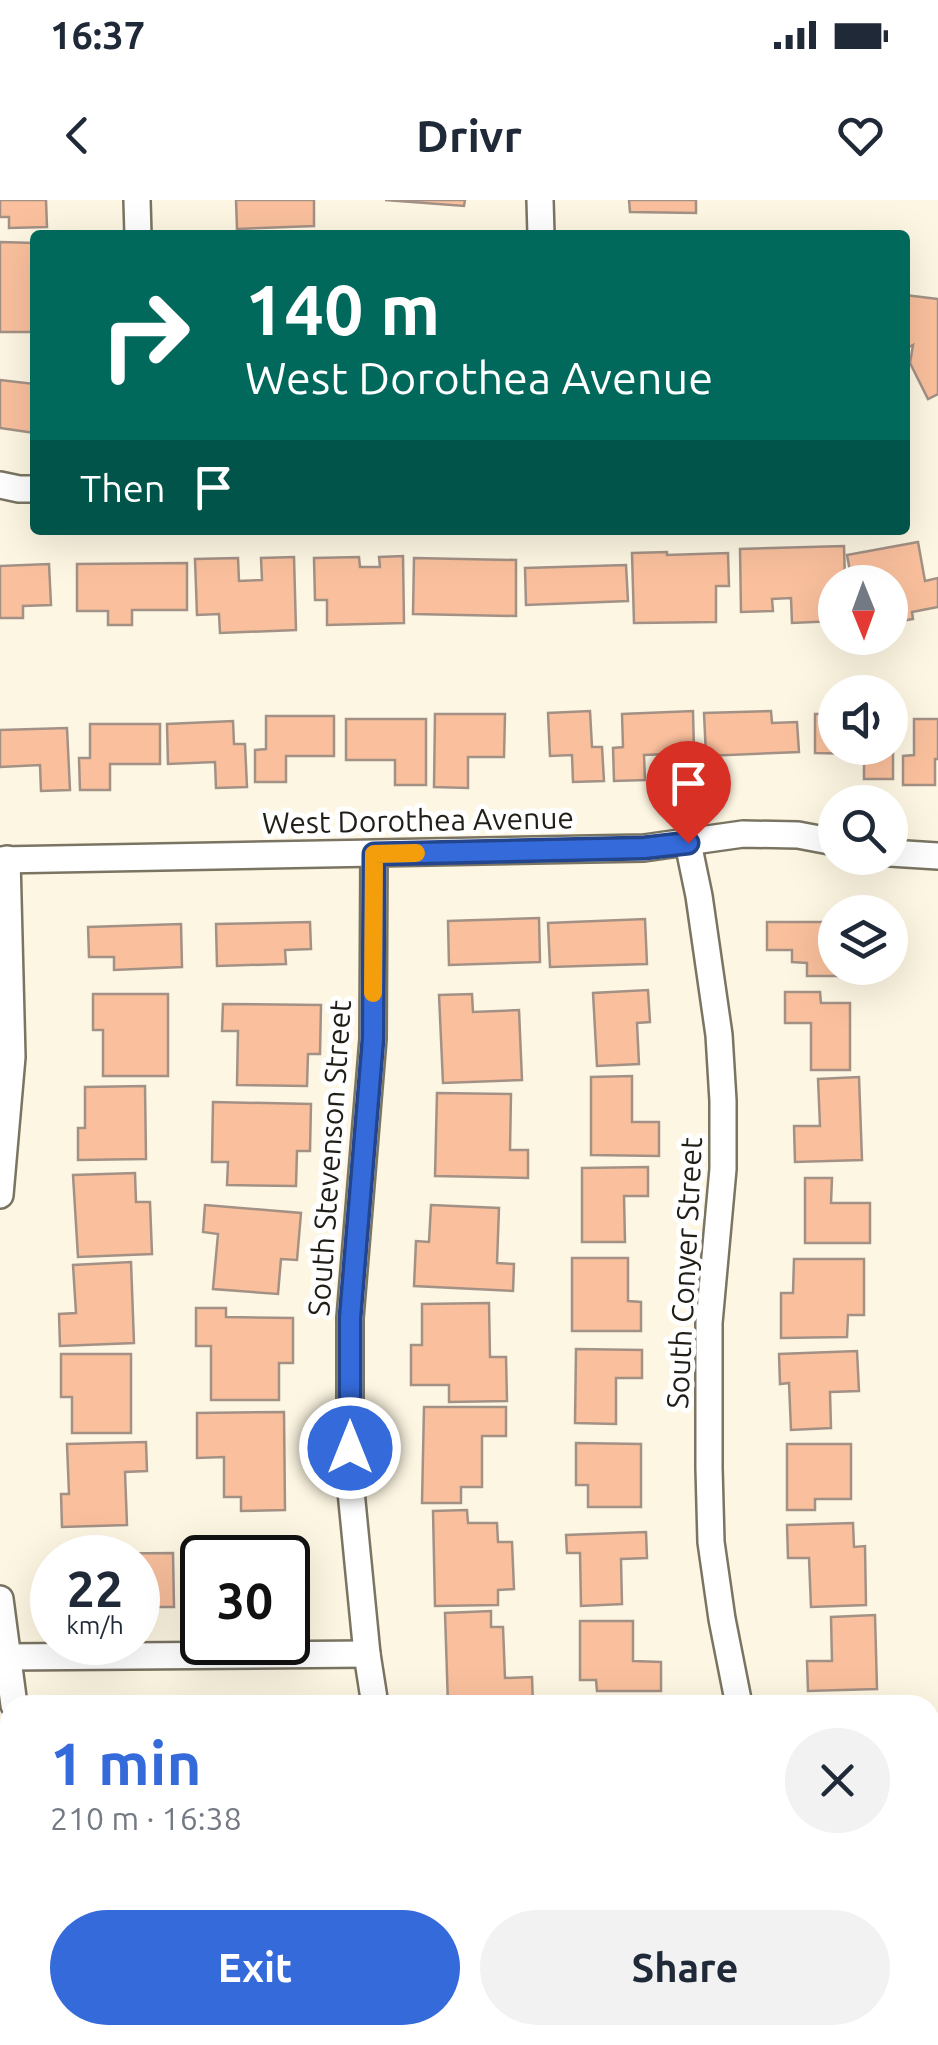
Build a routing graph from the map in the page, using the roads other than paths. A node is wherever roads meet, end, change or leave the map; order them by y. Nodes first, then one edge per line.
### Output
1 (137, 200) edge
2 (540, 200) edge
3 (138, 230) edge
4 (541, 230) edge
5 (0, 485) edge
6 (30, 489) edge
7 (818, 839) edge
8 (688, 843) junction
9 (374, 854) junction
10 (908, 854) edge
11 (938, 856) edge
12 (3, 859) edge
13 (0, 1195) edge
14 (0, 1600) edge
15 (367, 1654) junction
16 (6, 1657) junction
17 (12, 1695) edge
18 (374, 1695) edge
19 (737, 1695) edge

1 - 3 street
2 - 4 street
5 - 6 street
7 - 8 street, West Dorothea Avenue
8 - 9 street, West Dorothea Avenue
8 - 19 street, South Conyer Street
9 - 12 street, West Dorothea Avenue
9 - 15 street, South Stevenson Street
10 - 11 street
12 - 13 street
14 - 16 street
15 - 16 street
15 - 18 street, South Stevenson Street
16 - 17 street

